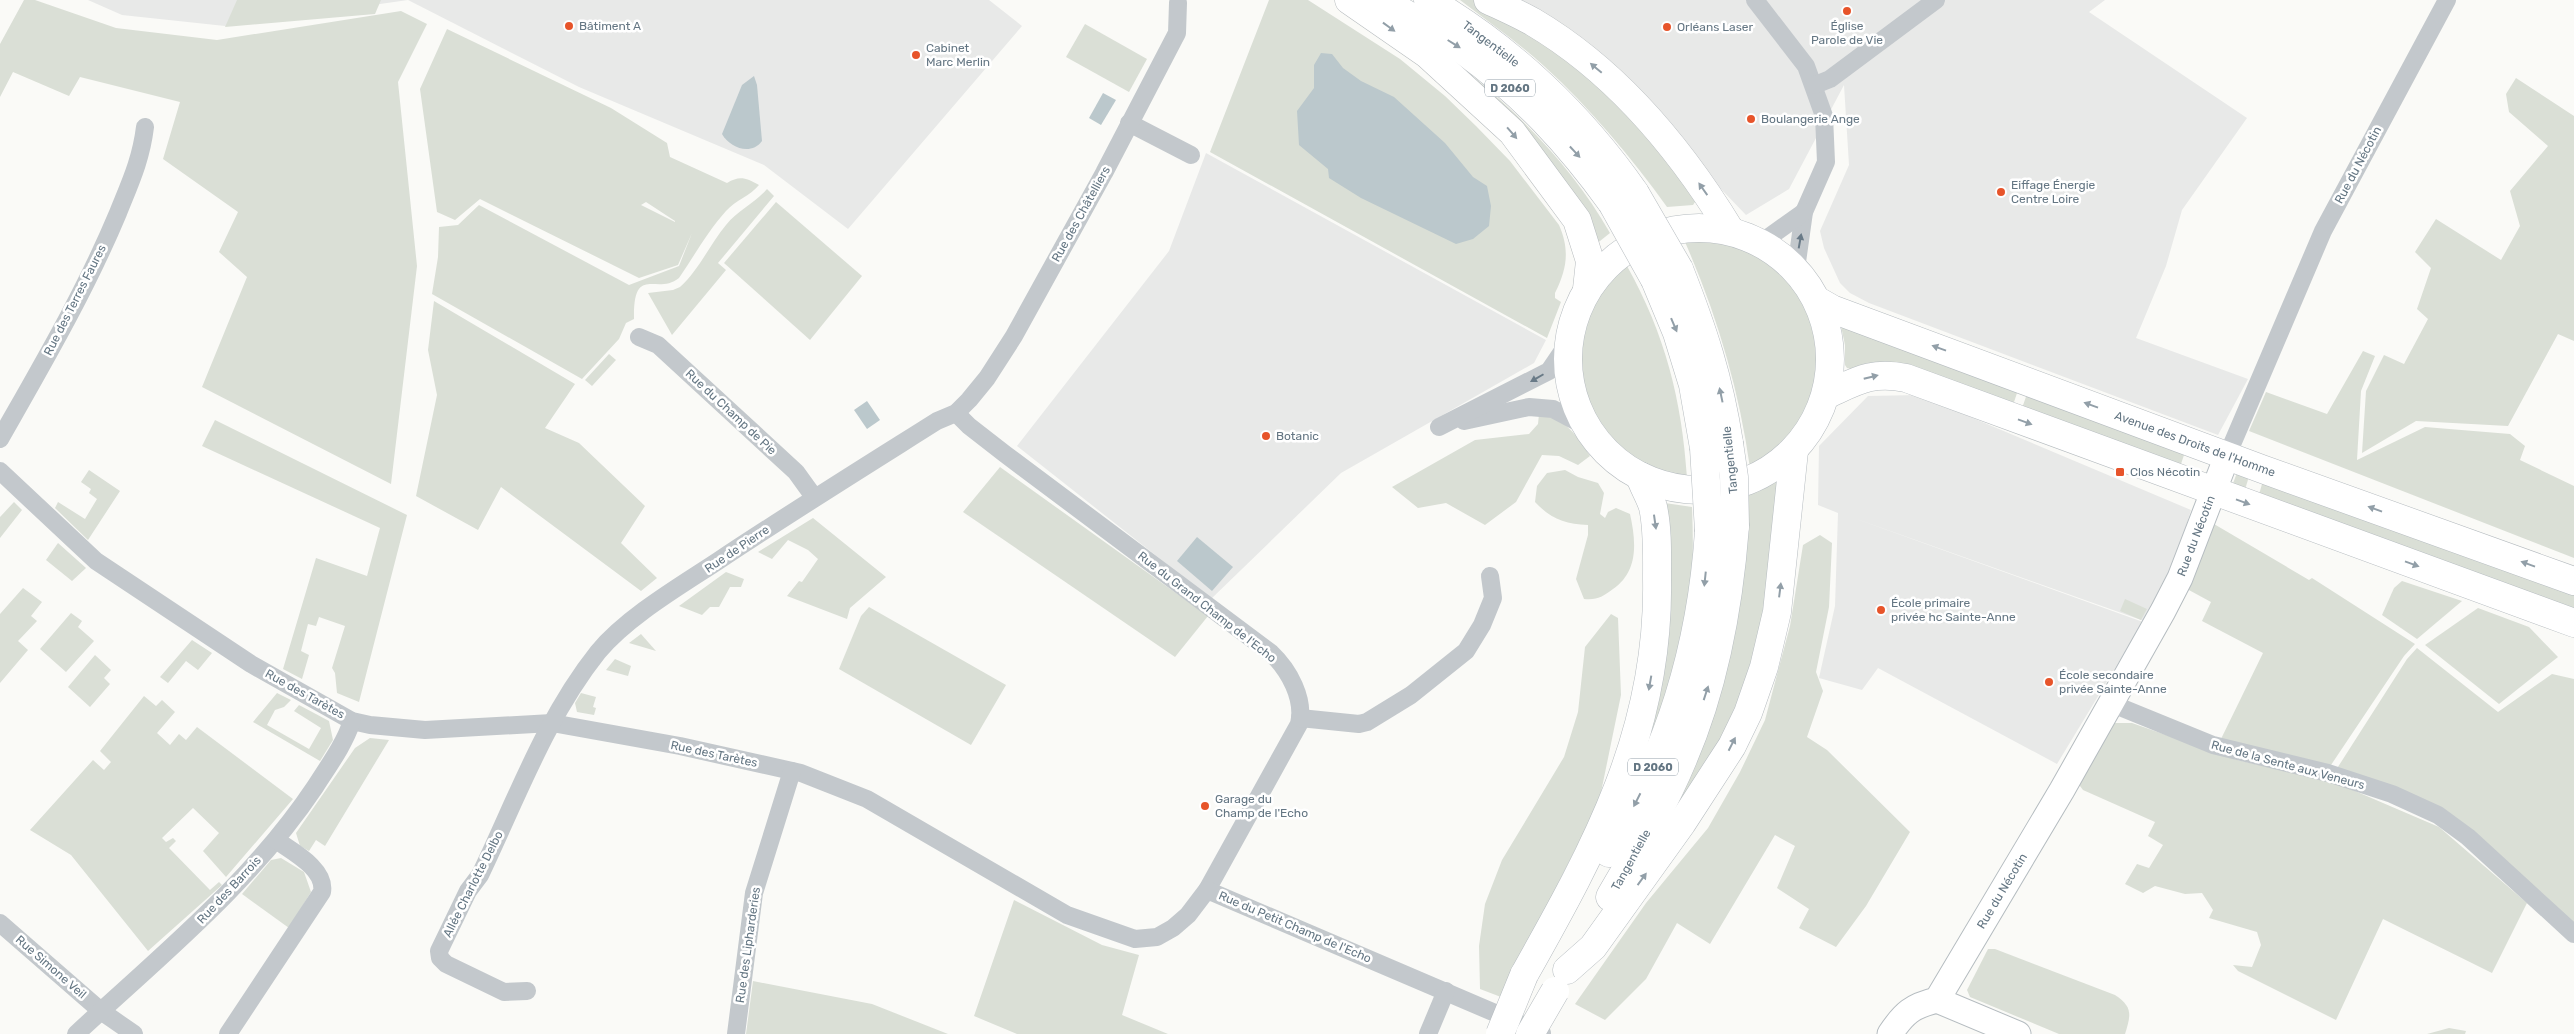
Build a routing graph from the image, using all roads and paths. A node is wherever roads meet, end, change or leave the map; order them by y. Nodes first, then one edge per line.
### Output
1 (1348, 0) edge
2 (1383, 0) edge
3 (1428, 0) edge
4 (1488, 0) edge
5 (1755, 0) edge
6 (1936, 0) edge
7 (2447, 0) edge
8 (1178, 2) dead end
9 (1815, 85) junction
10 (1129, 123) junction
11 (146, 127) dead end
12 (1191, 155) dead end
13 (1624, 198) junction
14 (1804, 212) junction
15 (1730, 230) junction
16 (1762, 242) junction
17 (1796, 269) junction
18 (1587, 289) junction
19 (1818, 301) junction
20 (639, 337) dead end
21 (1568, 343) junction
22 (1826, 395) junction
23 (956, 413) junction
24 (1587, 427) junction
25 (0, 439) edge
26 (1794, 451) junction
27 (2227, 456) junction
28 (0, 471) edge
29 (1640, 476) junction
30 (2214, 491) junction
31 (814, 497) junction
32 (1490, 576) dead end
33 (2574, 581) edge
34 (2574, 623) edge
35 (2110, 703) junction
36 (1300, 718) junction
37 (352, 721) junction
38 (552, 723) junction
39 (792, 771) junction
40 (276, 840) junction
41 (1207, 890) junction
42 (0, 923) edge
43 (2574, 934) edge
44 (1545, 979) junction
45 (527, 991) dead end
46 (1446, 991) junction
47 (1937, 1000) junction
48 (101, 1011) junction
49 (76, 1034) edge
50 (134, 1034) edge
51 (228, 1034) edge
52 (736, 1034) edge
53 (1428, 1034) edge
54 (1501, 1034) edge
55 (1530, 1034) edge
56 (1544, 1034) edge
57 (1890, 1034) edge
58 (2018, 1034) edge

1 -> 18 main road
2 -> 13 main road, Tangentielle / D 2060
3 - 13 main road, Tangentielle / D 2060
15 -> 4 main road
5 - 9 street
6 - 9 street
7 - 27 street, Rue du Nécotin
8 - 10 street, Rue des Châtelliers
9 - 14 street
10 - 12 street
10 - 23 street, Rue des Châtelliers
11 - 25 street, Rue des Terres Faures
13 - 44 main road, Tangentielle / D 2060, bridge
14 - 16 street
17 -> 14 street
15 - 16 main road
15 - 18 main road
16 - 17 main road
17 - 19 main road
18 - 21 main road
19 - 22 main road
27 -> 19 main road, Avenue des Droits de l'Homme
20 - 31 street, Rue du Champ de Pie
21 - 24 main road
21 -> 24 street
22 - 26 main road
22 -> 30 main road
23 - 31 street, Rue de Pierre
23 - 36 street, Rue du Grand Champ de l'Echo
24 - 29 main road
26 - 29 main road
44 -> 26 main road
27 - 30 street, Rue du Nécotin
33 -> 27 main road, Avenue des Droits de l'Homme
28 - 37 street, Rue des Tarètes
29 -> 44 main road
30 -> 34 main road
30 - 35 street, Rue du Nécotin
31 - 38 street, Rue de Pierre
32 - 36 street
35 - 43 street, Rue de la Sente aux Veneurs
35 - 47 street, Rue du Nécotin
36 - 41 street, Rue du Grand Champ de l'Echo
37 - 38 street, Rue des Tarètes
37 - 40 street, Rue des Barrois
38 - 39 street, Rue des Tarètes
38 - 45 street, Allée Charlotte Delbo
39 - 41 street, Rue du Petit Champ de l'Echo
39 - 52 street, Rue des Lipharderies
40 - 48 street, Rue des Barrois
40 - 51 street
41 - 46 street, Rue du Petit Champ de l'Echo
42 - 48 street, Rue Simone Veil
44 - 54 main road, Tangentielle
44 - 55 main road, D 2060, bridge
46 - 53 street
46 - 56 street, Rue du Petit Champ de l'Echo
47 - 57 street
47 - 58 street
48 - 49 street, Rue des Barrois
48 - 50 street, Rue Simone Veil

